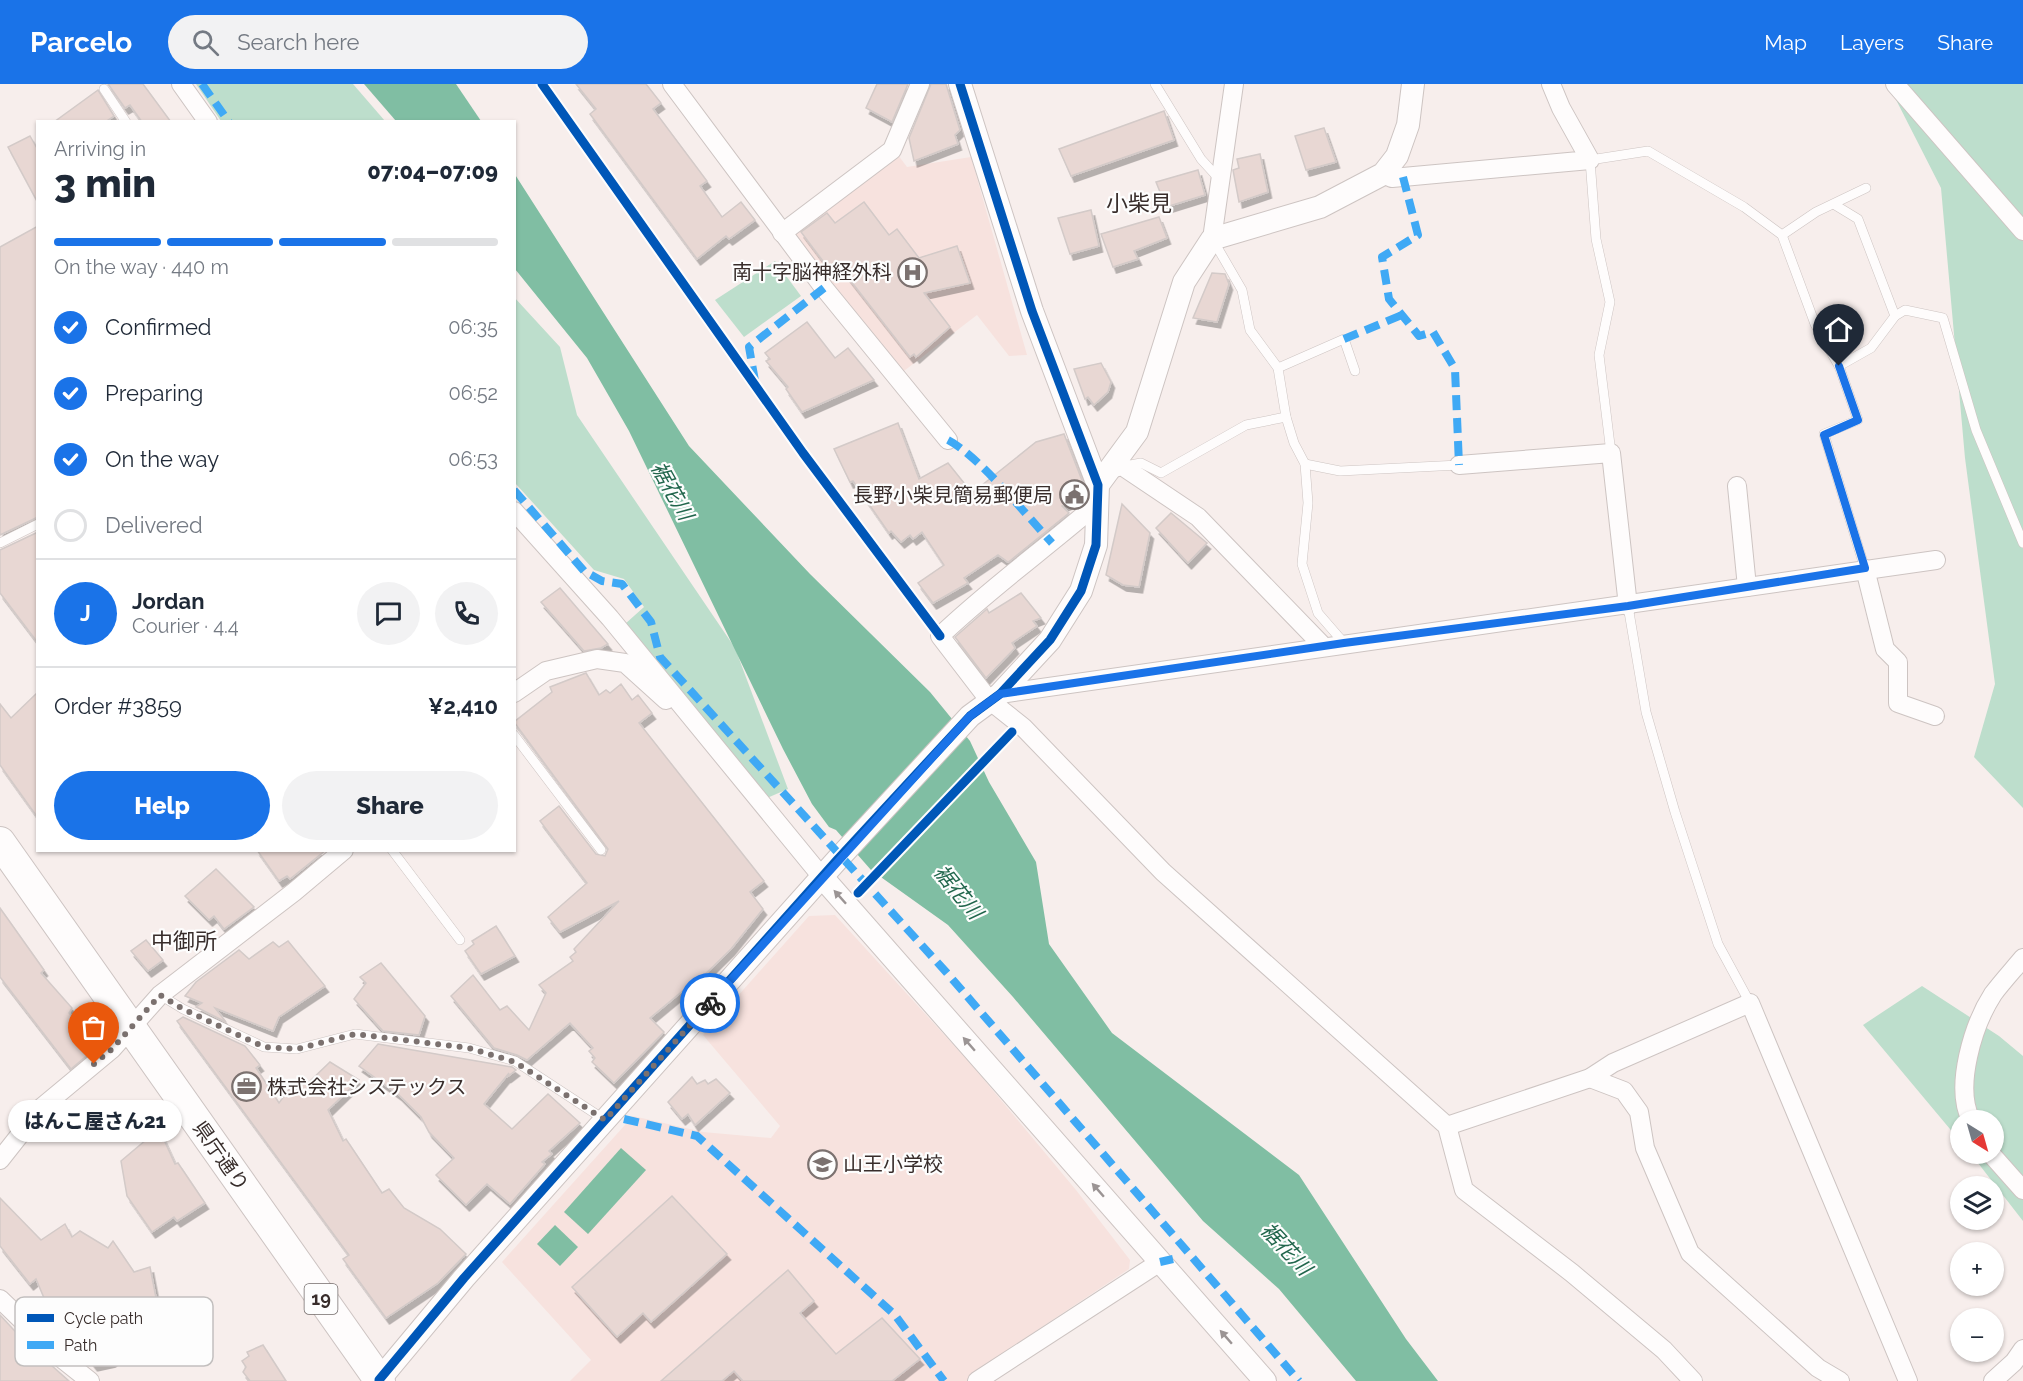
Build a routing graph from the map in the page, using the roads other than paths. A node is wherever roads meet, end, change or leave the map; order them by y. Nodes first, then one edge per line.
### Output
1 (181, 84) edge
2 (672, 84) edge
3 (920, 84) edge
4 (960, 84) edge
5 (1155, 84) edge
6 (1234, 84) edge
7 (1413, 84) edge
8 (1551, 84) edge
9 (1895, 84) edge
10 (104, 89) dead end
11 (125, 120) edge
12 (207, 120) edge
13 (1590, 160) junction
14 (1383, 174) junction
15 (1222, 183) junction
16 (1866, 188) dead end
17 (1835, 205) junction
18 (2023, 231) edge
19 (782, 232) junction
20 (1782, 235) junction
21 (1212, 239) junction
22 (1895, 316) junction
23 (1839, 366) junction
24 (1278, 368) junction
25 (1355, 371) dead end
26 (1286, 417) junction
27 (948, 440) dead end
28 (1611, 453) junction
29 (1305, 464) junction
30 (1459, 465) joint
31 (1107, 481) junction
32 (1737, 486) dead end
33 (516, 513) edge
34 (36, 525) edge
35 (0, 543) edge
36 (2023, 543) edge
37 (1936, 560) dead end
38 (1865, 568) junction
39 (1748, 587) junction
40 (1628, 606) junction
41 (1344, 643) junction
42 (1324, 647) junction
43 (516, 692) edge
44 (995, 697) junction
45 (1935, 716) dead end
46 (516, 738) edge
47 (712, 742) junction
48 (0, 842) edge
49 (601, 850) dead end
50 (342, 852) edge
51 (394, 852) edge
52 (829, 869) junction
53 (460, 940) dead end
54 (2023, 958) edge
55 (160, 995) junction
56 (1750, 1003) junction
57 (132, 1026) junction
58 (1590, 1078) junction
59 (1968, 1110) edge
60 (605, 1120) junction
61 (1447, 1126) junction
62 (0, 1160) edge
63 (2000, 1164) edge
64 (2023, 1190) edge
65 (1160, 1262) junction
66 (0, 1299) edge
67 (15, 1314) edge
68 (2023, 1349) edge
69 (71, 1366) edge
70 (90, 1381) edge
71 (380, 1381) edge
72 (977, 1381) edge
73 (1265, 1381) edge
74 (1693, 1381) edge
75 (1840, 1381) edge
76 (1908, 1381) edge
77 (1993, 1381) edge

1 - 12 street
2 - 19 street
3 - 19 street
4 - 31 street
5 - 15 lane
6 - 15 street
7 - 14 street
8 - 13 street
9 - 18 street
10 - 11 lane
13 - 14 street
13 - 20 lane
13 - 28 lane
14 - 21 street
15 - 21 street
16 - 17 lane
17 - 20 lane
17 - 22 lane
19 - 27 street
20 - 23 lane
21 - 24 lane
21 - 31 street
22 - 23 lane
22 - 36 lane
23 - 38 lane
24 - 25 lane
24 - 26 lane
26 - 29 lane
26 - 31 lane
28 - 30 street
28 - 40 street
29 - 30 lane
29 - 41 lane
31 - 42 street
31 - 44 street
31 - 44 street
32 - 39 street
33 - 47 street
34 - 35 lane
37 - 38 street
38 - 39 street
38 - 45 street
39 - 40 street
40 - 41 street
40 - 56 lane
41 - 42 street
42 - 44 street
43 - 47 street
44 - 52 street
44 - 61 street
46 - 49 lane
47 - 52 street
48 - 57 highway, 県庁通り / 19
50 - 55 street
51 - 53 lane
52 - 60 street
65 -> 52 street
54 - 59 street
55 - 57 street
55 - 60 lane
56 - 58 street
56 - 76 street
57 - 62 street
57 - 71 highway, 県庁通り / 19
58 - 61 street
58 - 75 street
60 - 71 street
61 - 74 street
63 - 64 street
65 - 72 street
73 -> 65 street
66 - 67 street
68 - 77 street
69 - 70 street

